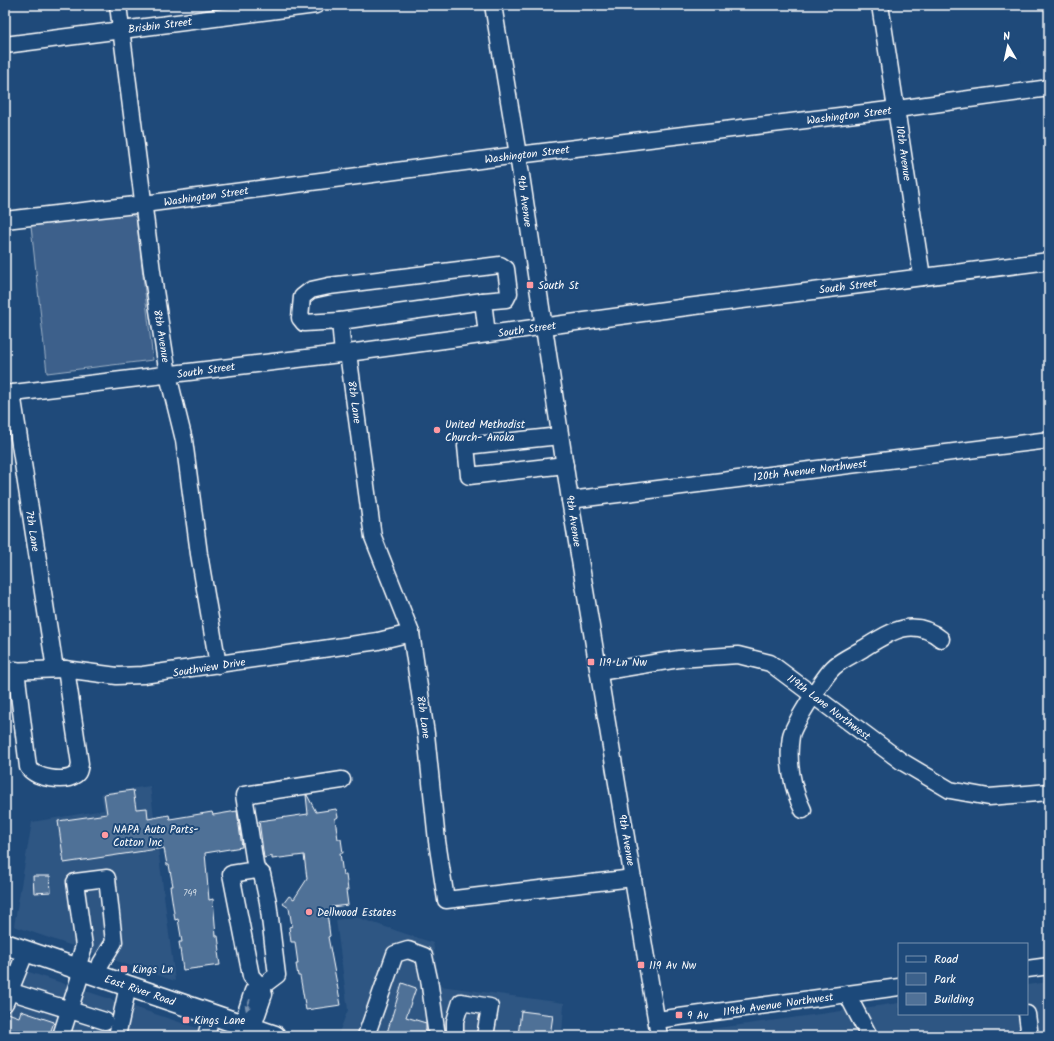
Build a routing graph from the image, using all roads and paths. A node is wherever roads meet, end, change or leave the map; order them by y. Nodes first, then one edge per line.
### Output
1 (118, 5) edge
2 (316, 5) edge
3 (493, 5) edge
4 (880, 5) edge
5 (121, 30) junction
6 (5, 45) edge
7 (1049, 88) edge
8 (897, 109) junction
9 (518, 155) junction
10 (144, 204) junction
11 (5, 220) edge
12 (1049, 261) edge
13 (922, 277) junction
14 (483, 301) junction
15 (340, 321) junction
16 (543, 326) junction
17 (487, 334) junction
18 (346, 354) junction
19 (168, 375) junction
20 (9, 394) edge
21 (560, 436) junction
22 (1049, 440) edge
23 (565, 465) junction
24 (570, 500) junction
25 (411, 633) junction
26 (941, 639) dead end
27 (218, 665) junction
28 (60, 669) junction
29 (10, 670) edge
30 (598, 672) junction
31 (814, 696) junction
32 (342, 780) dead end
33 (1049, 792) edge
34 (803, 810) dead end
35 (256, 870) junction
36 (633, 878) junction
37 (114, 942) junction
38 (5, 944) edge
39 (84, 946) junction
40 (26, 951) junction
41 (1049, 966) edge
42 (1028, 970) edge
43 (85, 971) junction
44 (128, 986) junction
45 (260, 987) junction
46 (898, 987) edge
47 (847, 994) junction
48 (7, 997) edge
49 (69, 1010) junction
50 (212, 1014) junction
51 (1027, 1015) edge
52 (656, 1020) junction
53 (105, 1021) dead end
54 (247, 1027) junction
55 (61, 1036) edge
56 (117, 1036) edge
57 (206, 1036) edge
58 (275, 1036) edge
59 (366, 1036) edge
60 (436, 1036) edge
61 (455, 1036) edge
62 (485, 1036) edge
63 (659, 1036) edge
64 (869, 1036) edge
65 (1026, 1036) edge

1 - 5 street, 8th Avenue
2 - 5 street, Brisbin Street
3 - 9 street, 9th Avenue
4 - 8 street, 10th Avenue
5 - 6 street, Brisbin Street
5 - 10 street, 8th Avenue
7 - 8 street, Washington Street
8 - 9 street, Washington Street
8 - 13 street, 10th Avenue
9 - 10 street, Washington Street
9 - 16 street, 9th Avenue
10 - 11 street, Washington Street
10 - 19 street, 8th Avenue
12 - 13 street, South Street
13 - 16 street, South Street
14 - 15 street
14 - 15 street
14 - 17 street
15 - 18 street, 8th Lane
16 - 17 street, South Street
16 - 21 street, 9th Avenue
17 - 18 street, South Street
18 - 19 street, South Street
18 - 25 street, 8th Lane
19 - 20 street, South Street
19 - 27 street, 8th Avenue
20 - 28 street, 7th Lane
21 - 23 street, 9th Avenue
21 - 23 street
22 - 24 street, 120th Avenue Northwest
23 - 24 street, 9th Avenue
24 - 30 street, 9th Avenue
25 - 27 street, Southview Drive
25 - 36 street, 8th Lane
26 - 31 street
27 - 28 street, Southview Drive
28 - 29 street, Southview Drive
28 - 29 street, 7th Lane
30 - 31 street, 119th Lane Northwest
30 - 36 street, 9th Avenue
31 - 33 street, 119th Lane Northwest
31 - 34 street
32 - 35 street
35 - 45 street
35 - 45 street
36 - 52 street, 9th Avenue
37 - 39 street
37 - 39 street
37 - 43 street
38 - 40 main road, East River Road
39 - 43 street
40 - 43 main road, East River Road
40 - 48 street
41 - 42 street
43 - 44 main road, East River Road
43 - 49 street
44 - 50 main road, East River Road
44 - 56 street
45 - 54 street
46 - 47 street, 119th Avenue Northwest
47 - 52 street, 119th Avenue Northwest
47 - 64 street
48 - 49 street
49 - 53 street
49 - 55 street
50 - 54 main road, East River Road
50 - 57 street
51 - 65 street
52 - 63 street, 9th Avenue
54 - 58 main road, East River Road
59 - 60 street
61 - 62 street

